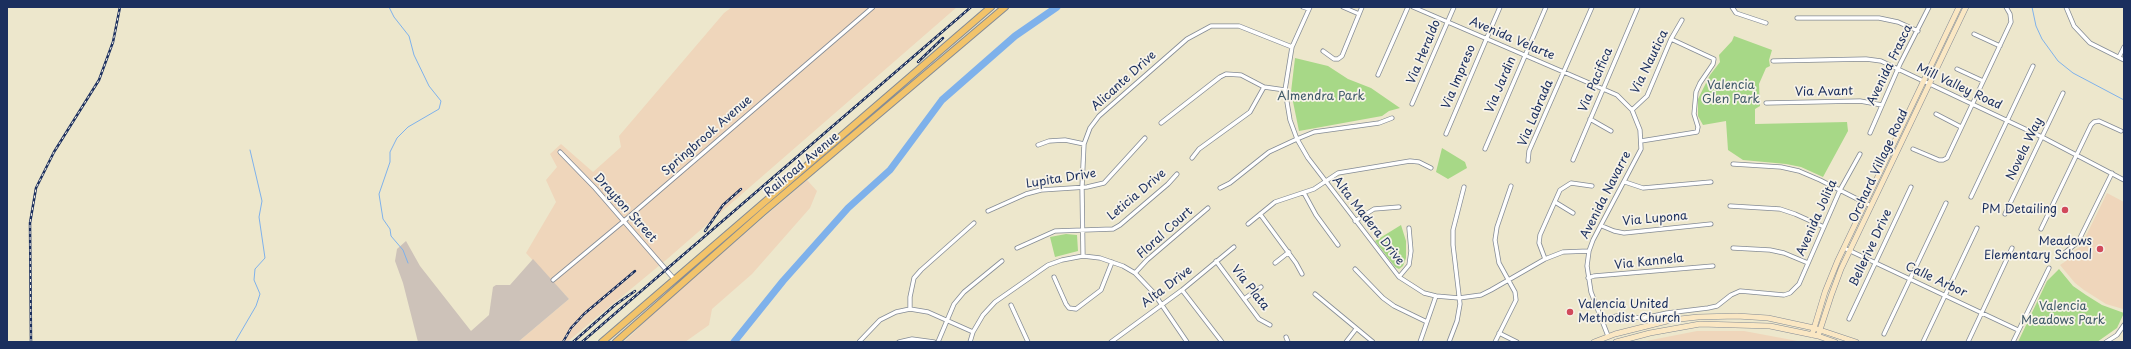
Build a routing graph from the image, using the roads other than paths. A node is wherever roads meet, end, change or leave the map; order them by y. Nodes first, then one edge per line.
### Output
1 (873, 7) edge
2 (991, 7) edge
3 (1005, 7) edge
4 (1303, 7) edge
5 (1343, 7) edge
6 (1362, 7) edge
7 (1408, 7) edge
8 (1413, 7) edge
9 (1454, 7) edge
10 (1500, 7) edge
11 (1546, 7) edge
12 (1592, 7) edge
13 (1638, 7) edge
14 (1732, 7) edge
15 (1929, 7) edge
16 (1958, 7) edge
17 (1966, 7) edge
18 (2006, 7) edge
19 (2066, 7) edge
20 (1309, 8) edge
21 (1359, 14) junction
22 (1797, 18) dead end
23 (1682, 20) dead end
24 (1448, 22) junction
25 (1766, 24) dead end
26 (1918, 31) junction
27 (1974, 34) dead end
28 (1486, 39) junction
29 (1672, 39) junction
30 (2000, 46) junction
31 (1292, 47) junction
32 (2124, 47) edge
33 (1323, 51) dead end
34 (1525, 56) junction
35 (2119, 58) junction
36 (1773, 60) dead end
37 (2124, 60) edge
38 (2033, 66) dead end
39 (1898, 69) junction
40 (1957, 69) dead end
41 (1564, 72) junction
42 (1378, 75) dead end
43 (1922, 81) junction
44 (1983, 81) junction
45 (1929, 85) junction
46 (1264, 87) junction
47 (1603, 89) junction
48 (1285, 90) junction
49 (2063, 93) dead end
50 (1766, 103) dead end
51 (1412, 104) dead end
52 (1972, 104) junction
53 (1882, 105) junction
54 (1632, 110) junction
55 (1936, 114) dead end
56 (1392, 118) dead end
57 (1590, 119) junction
58 (2007, 121) junction
59 (1161, 123) dead end
60 (1961, 127) junction
61 (849, 129) junction
62 (1611, 131) dead end
63 (2121, 132) dead end
64 (1870, 133) dead end
65 (1446, 134) dead end
66 (2042, 137) junction
67 (1145, 138) dead end
68 (1297, 139) junction
69 (1641, 141) junction
70 (1084, 144) junction
71 (1038, 145) dead end
72 (1485, 149) dead end
73 (1913, 149) dead end
74 (560, 152) dead end
75 (1860, 154) dead end
76 (2077, 154) junction
77 (1192, 158) dead end
78 (827, 159) junction
79 (1573, 160) dead end
80 (1528, 161) dead end
81 (1733, 164) dead end
82 (1431, 168) dead end
83 (2112, 173) junction
84 (1177, 174) dead end
85 (2124, 180) edge
86 (1325, 182) junction
87 (1625, 182) junction
88 (1711, 182) dead end
89 (1512, 186) dead end
90 (1592, 186) dead end
91 (1911, 186) dead end
92 (1082, 187) junction
93 (1464, 187) dead end
94 (1220, 188) dead end
95 (1840, 190) junction
96 (1304, 193) junction
97 (1971, 197) dead end
98 (1555, 202) junction
99 (1865, 203) junction
100 (1946, 203) dead end
101 (1730, 206) dead end
102 (1871, 206) junction
103 (1399, 207) dead end
104 (1208, 208) dead end
105 (988, 211) dead end
106 (1573, 213) dead end
107 (1260, 214) junction
108 (2005, 214) dead end
109 (624, 221) junction
110 (1355, 221) junction
111 (974, 223) dead end
112 (1248, 224) dead end
113 (1711, 224) dead end
114 (1602, 226) junction
115 (1409, 228) dead end
116 (1824, 228) junction
117 (1978, 228) dead end
118 (2041, 229) dead end
119 (1082, 230) junction
120 (1338, 245) dead end
121 (1234, 247) dead end
122 (1017, 248) dead end
123 (1733, 248) dead end
124 (1844, 248) junction
125 (2012, 248) dead end
126 (1589, 251) junction
127 (1850, 251) junction
128 (1288, 252) junction
129 (2062, 255) dead end
130 (1083, 256) junction
131 (1545, 259) junction
132 (1002, 261) dead end
133 (1216, 261) junction
134 (1112, 262) junction
135 (1274, 262) dead end
136 (1875, 262) junction
137 (1808, 263) junction
138 (1713, 266) dead end
139 (1354, 268) dead end
140 (2049, 268) dead end
141 (1136, 273) junction
142 (1302, 274) dead end
143 (1054, 276) dead end
144 (1399, 277) junction
145 (1588, 278) junction
146 (1910, 279) junction
147 (553, 280) dead end
148 (674, 280) junction
149 (1509, 281) junction
150 (1261, 287) dead end
151 (1182, 290) junction
152 (1315, 294) dead end
153 (1436, 296) junction
154 (1945, 296) junction
155 (1460, 298) junction
156 (1244, 299) junction
157 (1011, 305) dead end
158 (1161, 305) junction
159 (910, 310) junction
160 (1982, 313) junction
161 (1849, 318) dead end
162 (1601, 319) junction
163 (947, 320) junction
164 (1428, 322) junction
165 (2124, 325) edge
166 (1270, 326) dead end
167 (1814, 328) junction
168 (1356, 329) junction
169 (1820, 329) junction
170 (2018, 330) junction
171 (973, 332) junction
172 (1499, 333) junction
173 (1884, 334) dead end
174 (1812, 335) junction
175 (1286, 336) dead end
176 (1608, 336) junction
177 (1818, 336) junction
178 (1185, 341) edge
179 (602, 342) edge
180 (616, 342) edge
181 (859, 342) edge
182 (899, 342) edge
183 (934, 342) edge
184 (938, 342) edge
185 (970, 342) edge
186 (1028, 342) edge
187 (1111, 342) edge
188 (1222, 342) edge
189 (1288, 342) edge
190 (1346, 342) edge
191 (1373, 342) edge
192 (1420, 342) edge
193 (1449, 342) edge
194 (1495, 342) edge
195 (1517, 342) edge
196 (1594, 342) edge
197 (1616, 342) edge
198 (1835, 342) edge
199 (1856, 342) edge
200 (1923, 342) edge
201 (1968, 342) edge
202 (2013, 342) edge
203 (2106, 342) edge

1 - 109 street, Springbrook Avenue
2 - 61 main road, Railroad Avenue
3 - 78 main road, Railroad Avenue
4 - 20 street
5 - 21 street
6 - 21 street
7 - 42 street
8 - 24 street, Avenida Velarte
9 - 24 street, Via Heraldo
10 - 28 street, Via Impreso
11 - 34 street, Via Jardin
12 - 41 street, Via Labrada
13 - 47 street, Via Pacifica
14 - 25 street
15 - 26 street, Avenida Frasca
16 - 43 main road, Orchard Village Road
17 - 45 main road, Orchard Village Road
18 - 30 street
19 - 35 street
20 - 31 street, Alta Madera Drive
21 - 33 street
22 - 26 street
23 - 29 street, Via Nautica
24 - 28 street, Avenida Velarte
24 - 51 street, Via Heraldo
26 - 39 street, Avenida Frasca
27 - 30 street
28 - 34 street, Avenida Velarte
28 - 65 street, Via Impreso
29 - 54 street, Via Nautica
29 - 69 street
30 - 44 street
31 - 48 street, Alta Madera Drive
31 - 70 street, Alicante Drive
32 - 35 street
34 - 41 street, Avenida Velarte
34 - 72 street, Via Jardin
35 - 37 street
36 - 39 street, Mill Valley Road
38 - 58 street
39 - 43 street, Mill Valley Road
39 - 53 street, Avenida Frasca
40 - 44 street
41 - 47 street, Avenida Velarte
41 - 80 street, Via Labrada
43 - 45 street, Mill Valley Road
43 - 99 main road, Orchard Village Road
44 - 52 street
45 - 52 street, Mill Valley Road
45 - 102 main road, Orchard Village Road
46 - 48 street
46 - 59 street
46 - 77 street
47 - 54 street, Avenida Velarte
47 - 57 street, Via Pacifica
48 - 68 street, Alta Madera Drive
49 - 66 street, Novela Way
50 - 53 street, Via Avant
52 - 58 street, Mill Valley Road
52 - 60 street
53 - 64 street, Avenida Frasca
54 - 69 street, Avenida Navarre
55 - 60 street
56 - 68 street
57 - 62 street
57 - 79 street, Via Pacifica
58 - 66 street, Mill Valley Road
58 - 97 street
60 - 73 street
61 - 78 main road
61 - 148 main road, Railroad Avenue
63 - 76 street
66 - 76 street, Mill Valley Road
66 - 108 street, Novela Way
67 - 92 street, Lupita Drive
68 - 86 street, Alta Madera Drive
68 - 94 street
69 - 87 street, Avenida Navarre
70 - 71 street
70 - 92 street, Alicante Drive
74 - 109 street, Drayton Street
75 - 95 street, Avenida Jolita
76 - 83 street, Mill Valley Road
76 - 118 street
78 - 180 main road, Railroad Avenue
81 - 95 street
82 - 86 street
83 - 85 street, Mill Valley Road
83 - 129 street
84 - 119 street, Leticia Drive
86 - 96 street
86 - 110 street, Alta Madera Drive
87 - 88 street
87 - 114 street, Avenida Navarre
89 - 149 street
90 - 98 street
91 - 136 street, Bellerive Drive
92 - 105 street, Lupita Drive
92 - 119 street, Alicante Drive
93 - 155 street
95 - 99 street
95 - 116 street, Avenida Jolita
96 - 107 street
96 - 120 street
98 - 106 street
98 - 131 street
99 - 102 street
99 - 124 main road, Orchard Village Road
100 - 146 street
101 - 116 street
102 - 127 main road, Orchard Village Road
103 - 110 street
104 - 141 street, Floral Court
107 - 112 street
107 - 128 street
109 - 147 street, Springbrook Avenue
109 - 148 street, Drayton Street
110 - 144 street, Alta Madera Drive
111 - 159 street
113 - 114 street, Via Lupona
114 - 126 street, Avenida Navarre
115 - 144 street
116 - 137 street, Avenida Jolita
117 - 154 street
119 - 122 street, Leticia Drive
119 - 130 street, Alicante Drive
121 - 133 street, Alta Drive
123 - 137 street
124 - 127 street, Calle Arbor
124 - 167 main road, Orchard Village Road
125 - 160 street
126 - 131 street, Alta Madera Drive
126 - 145 street, Avenida Navarre
127 - 136 street, Calle Arbor
127 - 169 main road, Orchard Village Road
128 - 135 street
128 - 142 street
130 - 134 street
130 - 171 street
131 - 149 street, Alta Madera Drive
132 - 163 street
133 - 151 street, Alta Drive
133 - 156 street, Via Plata
134 - 141 street
134 - 143 street
136 - 146 street, Calle Arbor
136 - 161 street, Bellerive Drive
137 - 162 street, Avenida Jolita
138 - 145 street, Via Kannela
139 - 164 street
140 - 170 street
141 - 158 street
144 - 153 street, Alta Madera Drive
145 - 162 street, Avenida Navarre
146 - 154 street, Calle Arbor
146 - 173 street
148 - 179 main road, Railroad Avenue
149 - 155 street, Alta Madera Drive
149 - 172 street
150 - 156 street
151 - 158 street, Alta Drive
151 - 188 street
152 - 168 street
153 - 155 street, Alta Madera Drive
153 - 164 street
154 - 160 street, Calle Arbor
154 - 200 street
155 - 193 street
156 - 166 street, Via Plata
157 - 186 street
158 - 178 street
158 - 187 street, Alta Drive
159 - 163 street
159 - 181 street
160 - 170 street, Calle Arbor
160 - 201 street
162 - 176 street, Avenida Navarre
163 - 171 street
163 - 184 street
164 - 192 street
165 - 203 street
167 - 169 main road
167 - 174 main road, Orchard Village Road
167 - 176 main road
168 - 190 street
168 - 191 street
169 - 177 main road, Orchard Village Road
169 - 199 main road
170 - 202 street
171 - 185 street
172 - 194 street
172 - 195 street
174 - 177 main road
174 - 197 main road
175 - 189 street
176 - 196 main road
177 - 198 main road
182 - 183 street

